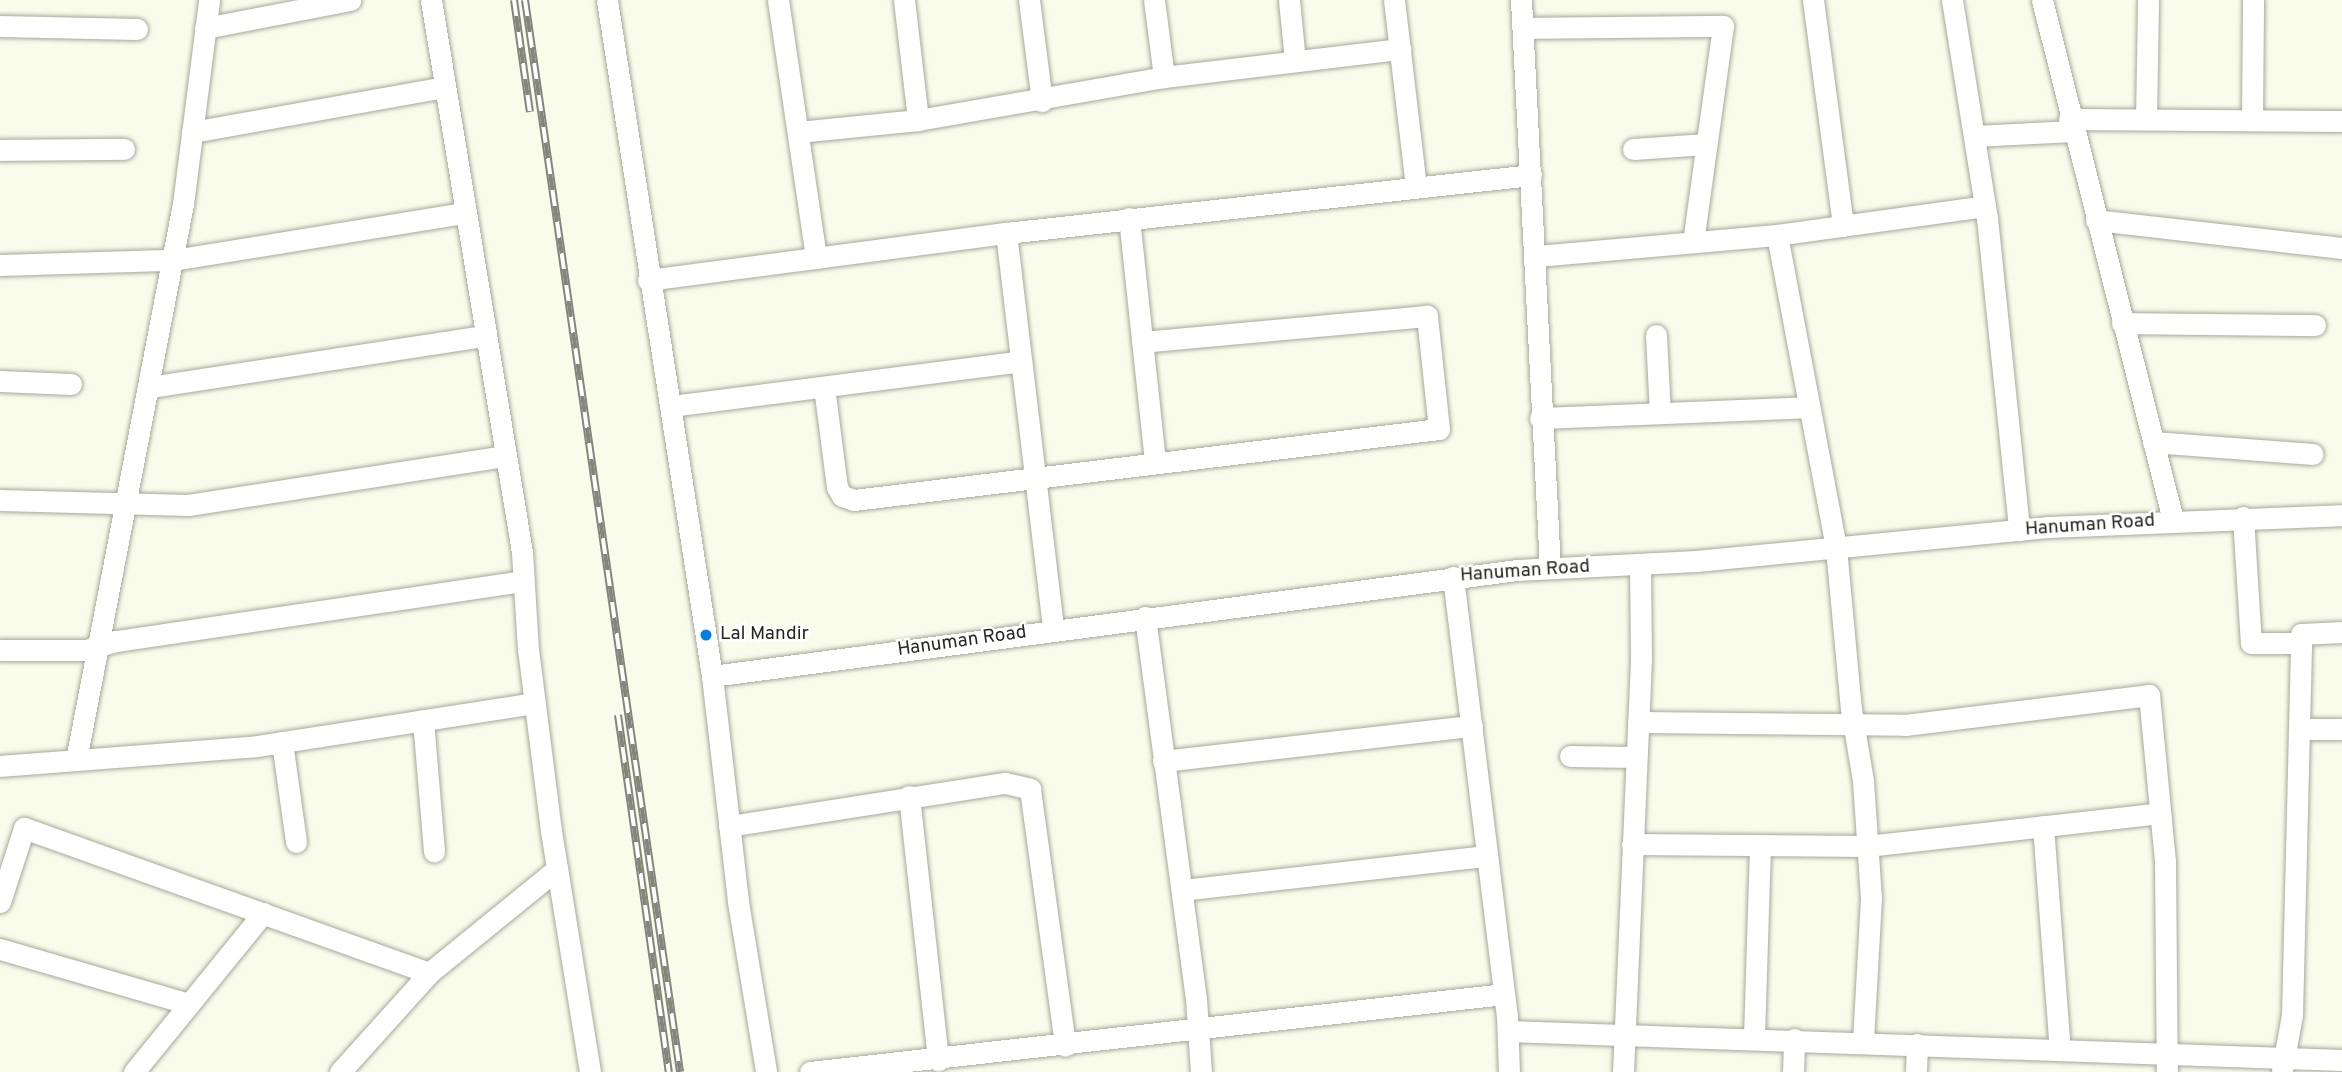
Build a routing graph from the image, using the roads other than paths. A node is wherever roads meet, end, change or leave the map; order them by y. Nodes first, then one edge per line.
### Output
1 (209, 0) edge
2 (350, 0) edge
3 (431, 0) edge
4 (607, 0) edge
5 (778, 0) edge
6 (904, 0) edge
7 (1029, 0) edge
8 (1154, 0) edge
9 (1289, 0) edge
10 (1394, 0) edge
11 (1521, 0) edge
12 (1813, 0) edge
13 (1952, 0) edge
14 (2042, 0) edge
15 (2148, 0) edge
16 (2253, 0) edge
17 (0, 26) edge
18 (205, 28) junction
19 (1523, 28) junction
20 (137, 29) dead end
21 (1400, 50) junction
22 (1295, 61) junction
23 (1164, 77) junction
24 (444, 87) junction
25 (1042, 101) junction
26 (2146, 119) junction
27 (918, 120) junction
28 (2252, 120) junction
29 (2342, 121) edge
30 (2071, 125) junction
31 (192, 132) junction
32 (798, 132) junction
33 (1974, 136) junction
34 (1706, 144) junction
35 (124, 149) dead end
36 (1633, 149) dead end
37 (0, 150) edge
38 (1531, 175) junction
39 (1416, 187) junction
40 (1986, 206) junction
41 (464, 213) junction
42 (1129, 218) junction
43 (2096, 220) junction
44 (1843, 226) junction
45 (1006, 233) junction
46 (1777, 235) junction
47 (1693, 242) junction
48 (2342, 248) edge
49 (1535, 256) junction
50 (816, 258) junction
51 (173, 260) junction
52 (0, 265) edge
53 (648, 280) junction
54 (2122, 323) junction
55 (2315, 325) dead end
56 (1656, 335) dead end
57 (484, 336) junction
58 (1142, 342) junction
59 (1021, 361) junction
60 (0, 380) edge
61 (71, 384) dead end
62 (150, 387) junction
63 (824, 387) junction
64 (671, 406) junction
65 (1809, 407) junction
66 (1660, 413) junction
67 (1540, 418) junction
68 (2153, 442) junction
69 (2313, 454) dead end
70 (505, 456) junction
71 (1155, 460) junction
72 (1034, 478) junction
73 (0, 500) edge
74 (130, 501) junction
75 (2342, 514) edge
76 (2243, 517) junction
77 (2173, 520) junction
78 (2019, 530) junction
79 (1836, 548) junction
80 (1640, 564) junction
81 (1550, 568) junction
82 (1453, 577) junction
83 (524, 581) junction
84 (1145, 617) junction
85 (1053, 630) junction
86 (2342, 632) edge
87 (2300, 643) junction
88 (97, 647) junction
89 (0, 650) edge
90 (712, 676) junction
91 (535, 703) junction
92 (423, 720) junction
93 (1638, 722) junction
94 (1854, 725) junction
95 (1472, 726) junction
96 (2299, 729) junction
97 (2342, 729) edge
98 (282, 742) junction
99 (1570, 756) dead end
100 (1636, 757) junction
101 (76, 760) junction
102 (1163, 761) junction
103 (0, 766) edge
104 (909, 796) junction
105 (2160, 813) junction
106 (729, 826) junction
107 (2043, 826) junction
108 (296, 842) dead end
109 (1632, 844) junction
110 (1760, 845) junction
111 (1867, 846) junction
112 (434, 852) dead end
113 (1487, 856) junction
114 (557, 869) junction
115 (1182, 890) junction
116 (0, 902) edge
117 (263, 913) junction
118 (0, 949) edge
119 (429, 973) junction
120 (1504, 994) junction
121 (189, 1004) junction
122 (1196, 1030) junction
123 (1508, 1031) junction
124 (1624, 1033) junction
125 (1754, 1037) junction
126 (1794, 1039) junction
127 (1863, 1041) junction
128 (1917, 1044) junction
129 (1065, 1046) junction
130 (2060, 1050) junction
131 (938, 1060) junction
132 (2342, 1060) edge
133 (2168, 1063) edge
134 (2282, 1065) edge
135 (134, 1072) edge
136 (340, 1072) edge
137 (590, 1072) edge
138 (766, 1072) edge
139 (810, 1072) edge
140 (1201, 1072) edge
141 (1508, 1072) edge
142 (1623, 1072) edge
143 (1793, 1072) edge
144 (1916, 1072) edge

1 - 18 street
2 - 18 street
3 - 24 street
4 - 53 street
5 - 32 street
6 - 27 street
7 - 25 street
8 - 23 street
9 - 22 street
10 - 21 street
11 - 19 street
12 - 44 street
13 - 33 street
14 - 30 street
15 - 26 street
16 - 28 street
17 - 20 street
18 - 31 street
19 - 34 street
19 - 38 street
21 - 22 street
21 - 39 street
22 - 23 street
23 - 25 street
24 - 31 street
24 - 41 street
25 - 27 street
26 - 28 street
26 - 30 street
27 - 32 street
28 - 29 street
30 - 33 street
30 - 43 street
31 - 51 street
32 - 50 street
33 - 40 street
34 - 36 street
34 - 47 street
35 - 37 street
38 - 39 street
38 - 49 street
39 - 42 street
40 - 44 street
40 - 78 street
41 - 51 street
41 - 57 street
42 - 45 street
42 - 58 street
43 - 48 street
43 - 54 street
44 - 46 street
45 - 50 street
45 - 59 street
46 - 47 street
46 - 65 street
47 - 49 street
49 - 67 street
50 - 53 street
51 - 52 street
51 - 62 street
53 - 64 street
54 - 55 street
54 - 68 street
56 - 66 street
57 - 62 street
57 - 70 street
58 - 71 street
58 - 71 street
59 - 63 street
59 - 72 street
60 - 61 street
62 - 74 street
63 - 64 street
63 - 72 street
64 - 90 street
65 - 66 street
65 - 79 street
66 - 67 street
67 - 81 street
68 - 69 street
68 - 77 street
70 - 74 street
70 - 83 street
71 - 72 street
72 - 85 street
73 - 74 street
74 - 88 street
75 - 76 street, Hanuman Road
76 - 77 street, Hanuman Road
76 - 87 street
77 - 78 street, Hanuman Road
78 - 79 street, Hanuman Road
79 - 80 street, Hanuman Road
79 - 94 street
80 - 81 street, Hanuman Road
80 - 93 street
81 - 82 street, Hanuman Road
82 - 84 street, Hanuman Road
82 - 95 street
83 - 88 street
83 - 91 street
84 - 85 street, Hanuman Road
84 - 102 street
85 - 90 street, Hanuman Road
86 - 87 street
87 - 96 street
88 - 89 street
88 - 101 street
90 - 106 street
91 - 92 street
91 - 114 street
92 - 98 street
92 - 112 street
93 - 94 street
93 - 100 street
94 - 105 street
94 - 111 street
95 - 102 street
95 - 113 street
96 - 97 street
96 - 134 street
98 - 101 street
98 - 108 street
99 - 100 street
100 - 109 street
101 - 103 street
102 - 115 street
104 - 106 street
104 - 129 street
104 - 131 street
105 - 107 street
105 - 133 street
106 - 138 street
107 - 111 street
107 - 130 street
109 - 110 street
109 - 124 street
110 - 111 street
110 - 125 street
111 - 127 street
113 - 115 street
113 - 120 street
114 - 119 street
114 - 137 street
115 - 122 street
116 - 117 street
117 - 119 street
117 - 121 street
118 - 121 street
119 - 136 street
120 - 122 street
120 - 123 street
121 - 135 street
122 - 129 street
122 - 140 street
123 - 124 street
123 - 141 street
124 - 125 street
124 - 142 street
125 - 126 street
126 - 127 street
126 - 143 street
127 - 128 street
128 - 130 street
128 - 144 street
129 - 131 street
130 - 133 street
131 - 139 street
132 - 134 street
133 - 134 street

